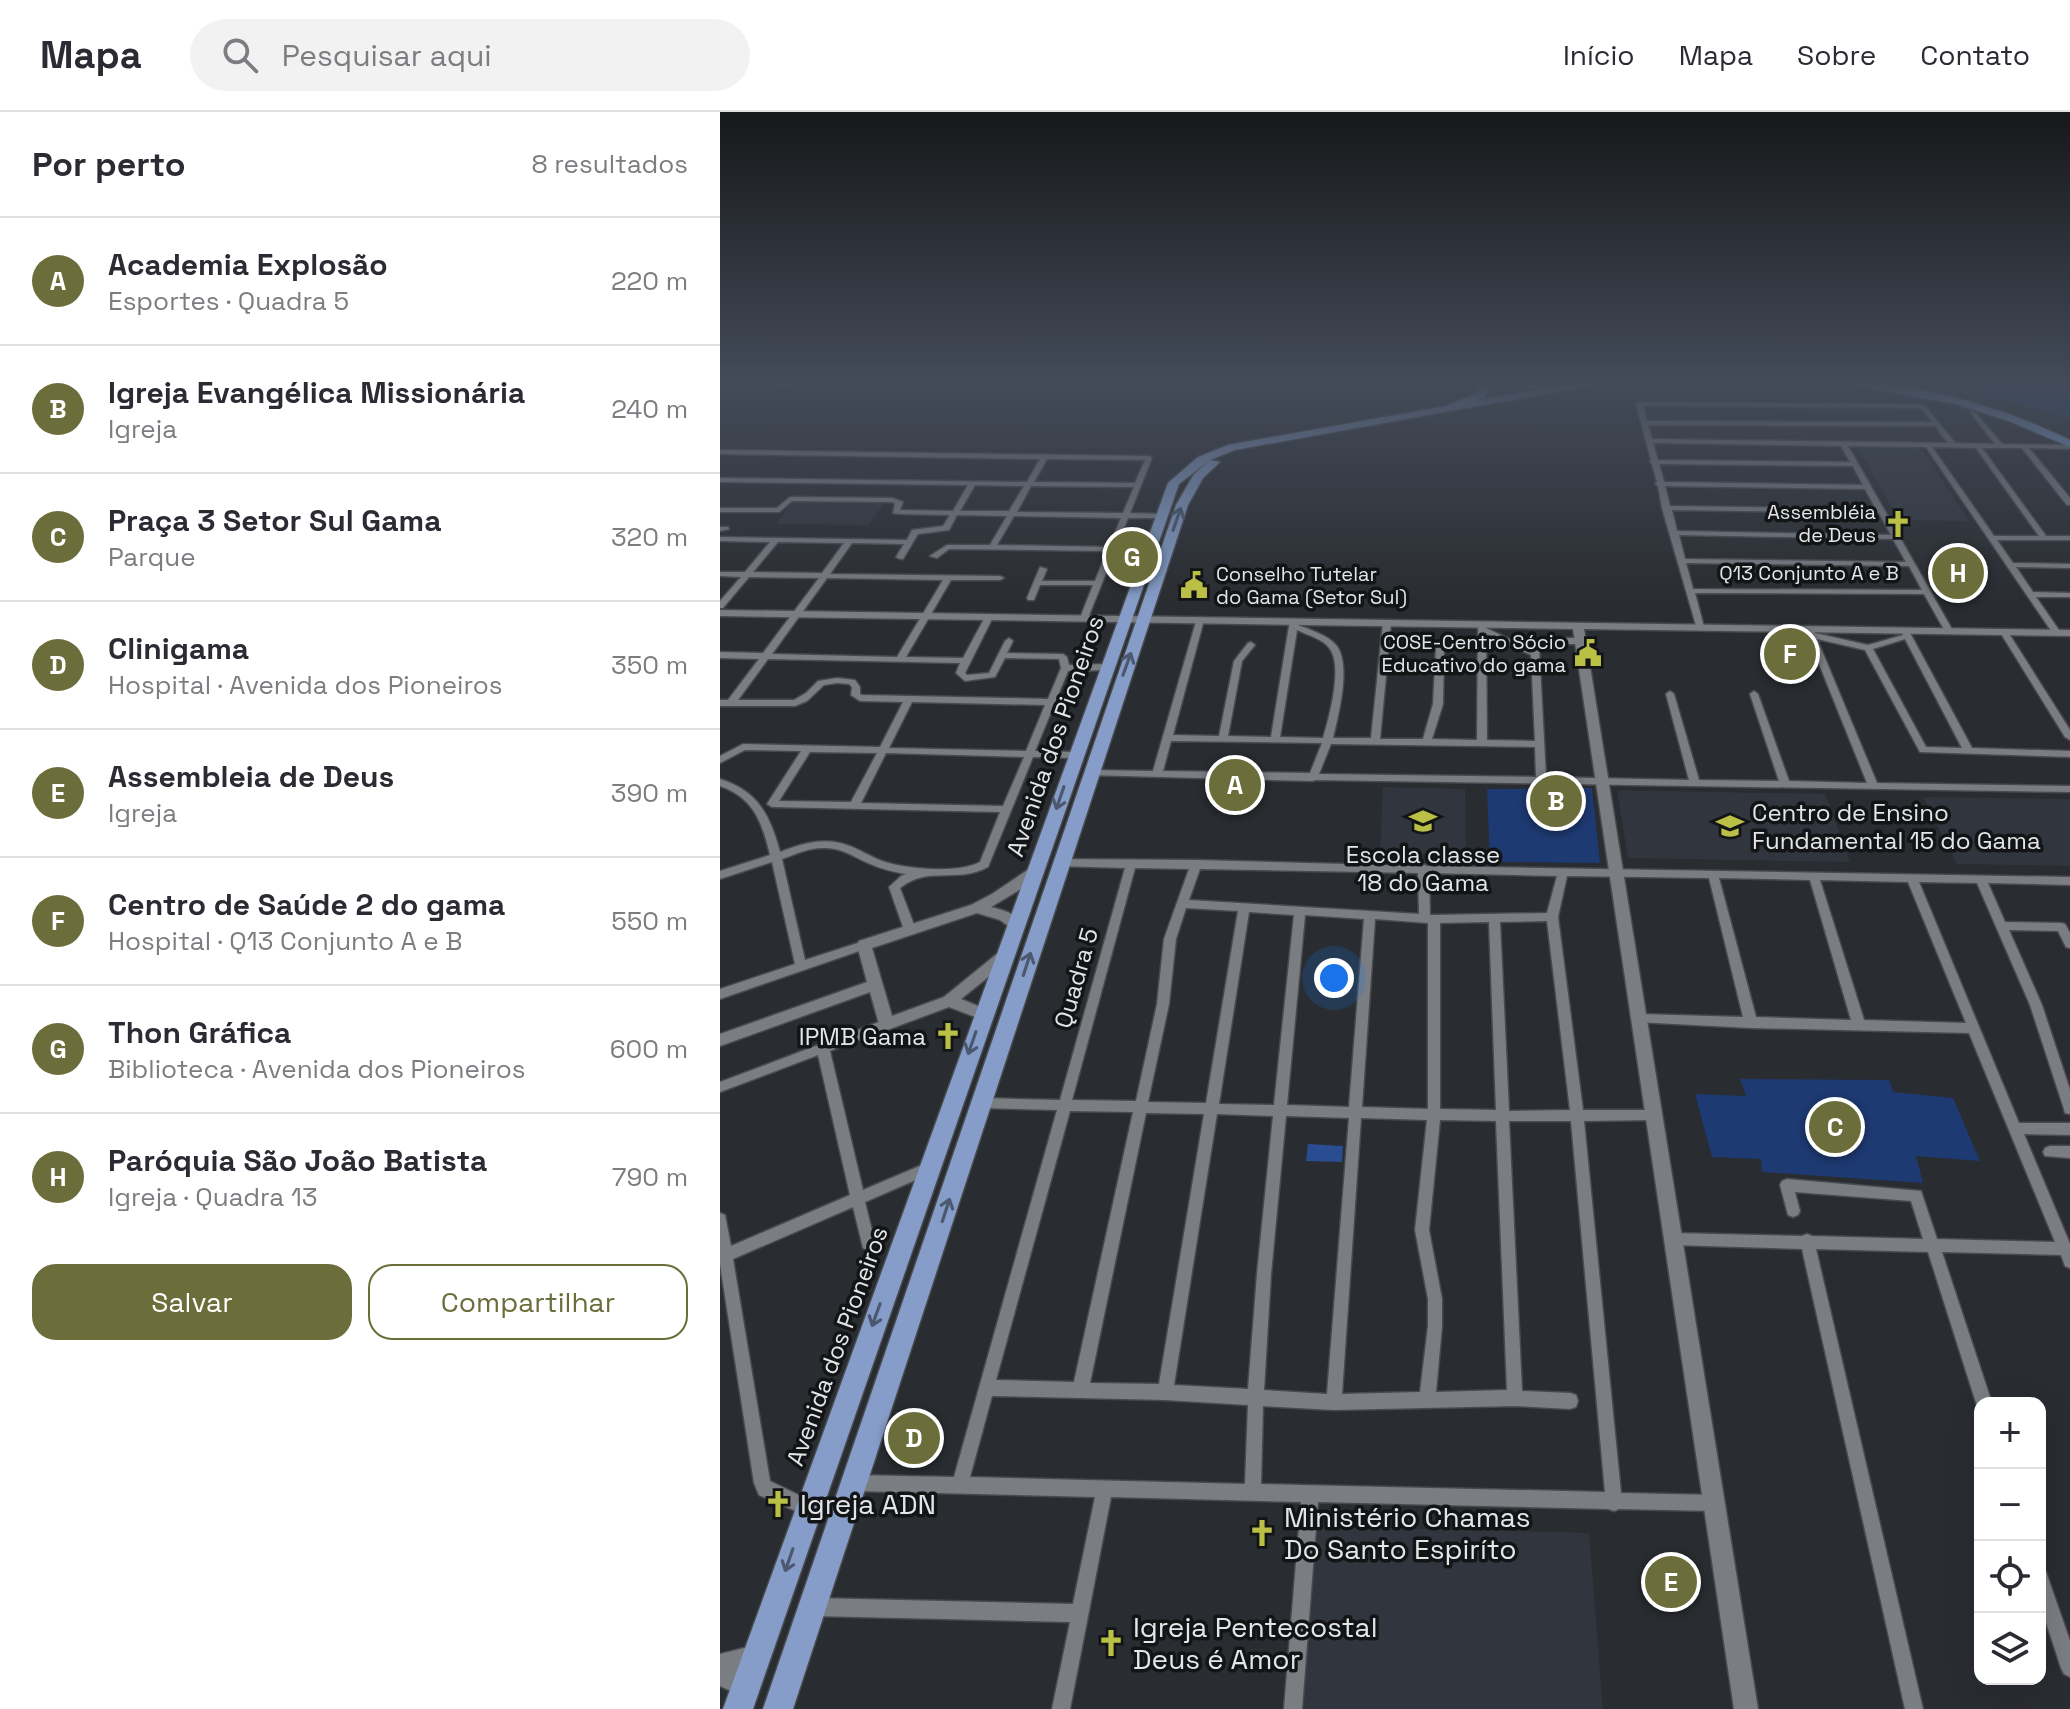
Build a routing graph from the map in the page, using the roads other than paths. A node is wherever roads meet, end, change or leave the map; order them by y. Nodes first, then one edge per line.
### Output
1 (1045, 456) edge
2 (1072, 457) edge
3 (1208, 457) edge
4 (1226, 457) edge
5 (1652, 457) edge
6 (1850, 457) edge
7 (1936, 457) edge
8 (1985, 457) edge
9 (2032, 457) edge
10 (1653, 462) junction
11 (1854, 464) junction
12 (1181, 474) junction
13 (1198, 476) junction
14 (720, 480) edge
15 (846, 482) junction
16 (867, 482) junction
17 (973, 483) junction
18 (1028, 483) junction
19 (1659, 484) junction
20 (1136, 485) junction
21 (1867, 487) junction
22 (833, 498) junction
23 (854, 499) junction
24 (2070, 503) edge
25 (1666, 508) junction
26 (720, 510) edge
27 (1881, 511) junction
28 (957, 513) junction
29 (1011, 514) junction
30 (1124, 516) junction
31 (1161, 516) junction
32 (720, 529) edge
33 (1673, 533) junction
34 (720, 537) edge
35 (1896, 537) junction
36 (1991, 538) junction
37 (2044, 538) junction
38 (2070, 538) edge
39 (776, 540) junction
40 (850, 541) junction
41 (909, 542) junction
42 (993, 546) junction
43 (1110, 549) junction
44 (934, 556) dead end
45 (900, 557) dead end
46 (1682, 561) junction
47 (1143, 562) junction
48 (1162, 563) junction
49 (1911, 564) junction
50 (2010, 565) junction
51 (2070, 566) edge
52 (1043, 569) dead end
53 (720, 574) edge
54 (747, 574) junction
55 (826, 575) junction
56 (948, 578) junction
57 (1000, 578) dead end
58 (1038, 583) junction
59 (1097, 583) junction
60 (1691, 591) junction
61 (1926, 592) junction
62 (2029, 594) junction
63 (2070, 595) edge
64 (1031, 598) dead end
65 (720, 606) edge
66 (720, 613) edge
67 (797, 614) junction
68 (924, 616) junction
69 (989, 617) junction
70 (1084, 618) junction
71 (1133, 619) junction
72 (1200, 620) junction
73 (1387, 623) junction
74 (1294, 624) junction
75 (1482, 626) junction
76 (1700, 627) junction
77 (1949, 631) junction
78 (1810, 632) junction
79 (2004, 632) junction
80 (1906, 633) junction
81 (2057, 633) junction
82 (2070, 633) edge
83 (1579, 634) junction
84 (1009, 641) dead end
85 (1251, 645) dead end
86 (1440, 648) dead end
87 (1868, 648) junction
88 (1535, 654) junction
89 (1002, 655) junction
90 (721, 656) edge
91 (765, 656) junction
92 (901, 658) junction
93 (966, 661) junction
94 (1107, 667) junction
95 (1065, 668) junction
96 (1670, 694) dead end
97 (1754, 694) dead end
98 (909, 699) junction
99 (1105, 700) junction
100 (1050, 702) junction
101 (725, 703) edge
102 (2070, 737) edge
103 (1168, 738) junction
104 (1223, 739) junction
105 (1275, 741) junction
106 (1326, 741) junction
107 (1375, 742) junction
108 (1427, 742) junction
109 (1482, 744) junction
110 (1538, 744) junction
111 (807, 749) junction
112 (881, 751) junction
113 (1027, 752) junction
114 (1969, 752) junction
115 (2070, 754) edge
116 (1075, 755) junction
117 (720, 760) edge
118 (1090, 773) junction
119 (1157, 774) junction
120 (1312, 778) junction
121 (1603, 780) junction
122 (1541, 781) junction
123 (720, 782) edge
124 (1695, 783) junction
125 (1785, 783) junction
126 (1873, 785) junction
127 (2070, 789) edge
128 (772, 804) junction
129 (854, 807) junction
130 (1006, 809) junction
131 (765, 815) junction
132 (776, 857) junction
133 (1061, 863) junction
134 (1196, 864) junction
135 (1131, 865) junction
136 (1423, 868) junction
137 (1035, 870) junction
138 (919, 871) junction
139 (1563, 871) junction
140 (1616, 872) junction
141 (1713, 874) junction
142 (720, 875) edge
143 (1814, 877) junction
144 (1912, 879) junction
145 (1981, 879) junction
146 (2070, 881) edge
147 (1183, 904) junction
148 (980, 909) junction
149 (1244, 909) junction
150 (1300, 911) junction
151 (1370, 915) junction
152 (1552, 917) junction
153 (1018, 918) junction
154 (1042, 918) junction
155 (1429, 918) junction
156 (1494, 919) junction
157 (2001, 926) junction
158 (2066, 927) edge
159 (910, 930) junction
160 (2070, 944) edge
161 (864, 945) junction
162 (1005, 956) junction
163 (801, 966) junction
164 (874, 985) junction
165 (720, 994) edge
166 (949, 1001) junction
167 (983, 1014) junction
168 (1640, 1019) junction
169 (1751, 1023) junction
170 (887, 1024) junction
171 (1859, 1025) junction
172 (1973, 1028) junction
173 (720, 1040) edge
174 (823, 1048) junction
175 (720, 1087) edge
176 (981, 1103) junction
177 (1064, 1103) junction
178 (1140, 1105) junction
179 (1210, 1108) junction
180 (1282, 1109) junction
181 (2070, 1109) edge
182 (1356, 1111) junction
183 (1434, 1113) junction
184 (1654, 1115) junction
185 (1503, 1116) junction
186 (1577, 1116) junction
187 (2016, 1128) junction
188 (2070, 1129) edge
189 (2050, 1152) dead end
190 (2070, 1152) edge
191 (929, 1168) junction
192 (858, 1200) junction
193 (1793, 1211) dead end
194 (720, 1219) edge
195 (1673, 1239) junction
196 (1807, 1240) junction
197 (868, 1243) dead end
198 (1934, 1246) junction
199 (932, 1253) junction
200 (2068, 1255) edge
201 (723, 1256) edge
202 (896, 1260) junction
203 (986, 1388) junction
204 (1080, 1391) junction
205 (1165, 1392) junction
206 (1982, 1397) edge
207 (1515, 1398) junction
208 (1254, 1399) junction
209 (1427, 1399) junction
210 (1570, 1401) dead end
211 (1334, 1402) junction
212 (834, 1430) junction
213 (868, 1434) junction
214 (851, 1483) junction
215 (960, 1484) junction
216 (1105, 1488) junction
217 (1253, 1493) junction
218 (1310, 1495) junction
219 (1614, 1503) junction
220 (1714, 1503) junction
221 (807, 1508) junction
222 (2046, 1596) edge
223 (814, 1607) junction
224 (1078, 1613) junction
225 (756, 1656) junction
226 (720, 1665) edge
227 (2070, 1668) edge
228 (720, 1674) edge
229 (746, 1686) junction
230 (738, 1709) edge
231 (778, 1709) edge
232 (1061, 1709) edge
233 (1293, 1709) edge
234 (1746, 1709) edge
235 (1914, 1709) edge

1 - 18 street
2 - 20 street
3 - 12 main road
4 - 13 main road
5 - 10 street
6 - 11 street
7 - 36 street
8 - 37 street
9 - 24 street
10 - 11 street
10 - 19 street
11 - 21 street
12 - 13 main road
12 - 31 main road, Avenida dos Pioneiros
48 -> 13 main road, Avenida dos Pioneiros
14 - 15 street
15 - 16 street
15 - 22 street
16 - 17 street
16 - 23 street
17 - 18 street
17 - 28 street
18 - 20 street
18 - 29 street
19 - 21 street
19 - 25 street
20 - 30 street
21 - 27 street
22 - 23 street
22 - 26 street
23 - 28 street
25 - 27 street
25 - 33 street
27 - 35 street
28 - 29 street
28 - 41 street
29 - 30 street
29 - 42 street
30 - 31 street
30 - 43 street
31 - 47 main road, Avenida dos Pioneiros
32 - 34 street
33 - 35 street
33 - 46 street
34 - 39 street
35 - 49 street
36 - 37 street
36 - 50 street
37 - 38 street
39 - 40 street
39 - 54 street
40 - 41 street
40 - 55 street
41 - 45 street
42 - 43 street
42 - 44 street
43 - 59 street
46 - 49 street
46 - 60 street
47 - 48 main road
47 - 71 main road, Avenida dos Pioneiros
48 - 71 main road, Avenida dos Pioneiros
49 - 61 street
50 - 51 street
50 - 62 street
52 - 58 street
53 - 54 street
54 - 55 street
54 - 65 street
55 - 56 street
55 - 67 street
56 - 57 street
56 - 68 street
58 - 59 street
58 - 64 street
59 - 70 street
60 - 61 street, Q13 Conjunto A e B
60 - 76 street
61 - 77 street
62 - 63 street
62 - 81 street
66 - 67 street
67 - 68 street
67 - 91 street
68 - 69 street
68 - 92 street
69 - 70 street
69 - 93 street
70 - 71 street
71 - 72 street
71 - 94 main road, Avenida dos Pioneiros
99 -> 71 main road, Avenida dos Pioneiros
72 - 74 street
72 - 103 street
73 - 74 street
73 - 75 street
73 - 107 street
74 - 105 street
74 - 106 street
75 - 83 street
75 - 88 street
75 - 109 street
76 - 78 street
76 - 83 street
77 - 79 street
77 - 80 street
78 - 80 street
78 - 87 street
78 - 126 street
79 - 81 street
79 - 102 street
80 - 87 street
80 - 114 street
81 - 82 street
83 - 88 street
83 - 121 street
84 - 89 street
85 - 104 street
86 - 108 street
87 - 114 street
88 - 110 street
89 - 93 street
89 - 95 street
90 - 91 street
91 - 92 street
91 - 101 street
92 - 93 street
94 - 95 street
94 - 99 main road, Avenida dos Pioneiros
95 - 100 street
96 - 124 street
97 - 125 street
98 - 100 street
98 - 101 street
98 - 112 street
99 - 116 main road, Avenida dos Pioneiros
99 - 118 main road, Avenida dos Pioneiros
100 - 113 street
103 - 104 street
103 - 119 street
104 - 105 street
105 - 106 street
106 - 107 street
106 - 120 street
107 - 108 street
108 - 109 street
109 - 110 street
110 - 122 street
111 - 112 street
111 - 117 street
111 - 128 street
112 - 113 street
112 - 129 street
113 - 116 street
113 - 130 street
114 - 115 street
116 -> 137 main road, Avenida dos Pioneiros
118 - 119 street
118 - 133 main road, Avenida dos Pioneiros
119 - 120 street
120 - 122 street
121 - 122 street
121 - 124 street
121 - 140 street
123 - 131 street
124 - 125 street
125 - 126 street
126 - 127 street
128 - 129 street
128 - 131 street
129 - 130 street
130 - 138 street
131 - 132 street
132 - 138 street
132 - 142 street
132 - 163 street
133 - 135 street
133 - 154 main road, Avenida dos Pioneiros
134 - 135 street
134 - 136 street
134 - 147 street
135 - 177 street, Quadra 5
136 - 139 street
136 - 155 street
137 - 148 street
137 - 153 main road, Avenida dos Pioneiros
138 - 159 street
139 - 140 street
139 - 152 street
140 - 141 street
140 - 168 street
141 - 143 street
141 - 169 street
143 - 144 street
143 - 171 street
144 - 145 street
144 - 172 street
145 - 146 street
145 - 157 street
147 - 149 street
147 - 178 street
148 - 153 street
148 - 159 street
149 - 150 street
149 - 179 street
150 - 151 street
150 - 180 street
151 - 155 street
151 - 182 street
152 - 156 street
152 - 186 street
153 - 154 main road
153 - 162 main road, Avenida dos Pioneiros
176 -> 154 main road, Avenida dos Pioneiros
155 - 156 street
155 - 183 street
156 - 185 street
157 - 158 street
157 - 181 street
158 - 160 street
159 - 161 street
161 - 163 street
161 - 164 street
162 - 166 street
162 - 167 main road, Avenida dos Pioneiros
163 - 165 street
164 - 170 street
164 - 173 street
166 - 167 street
166 - 170 street
167 -> 191 main road, Avenida dos Pioneiros
168 - 169 street
168 - 184 street
169 - 171 street
170 - 174 street
171 - 172 street
172 - 187 street
174 - 175 street
174 - 192 street
176 - 177 street
199 -> 176 main road, Avenida dos Pioneiros
177 - 178 street
177 - 203 street, Quadra 5
178 - 179 street
178 - 204 street
179 - 180 street
179 - 205 street
180 - 182 street
180 - 208 street
182 - 183 street
182 - 211 street
183 - 185 street
183 - 209 street
184 - 186 street
184 - 195 street
185 - 186 street
185 - 207 street
186 - 219 street
187 - 188 street
187 - 200 street
189 - 190 street
191 - 192 street
191 - 202 main road, Avenida dos Pioneiros
192 - 197 street
192 - 201 street
193 - 198 street
194 - 201 street
195 - 196 street
195 - 220 street
196 - 198 street
196 - 235 street
198 - 200 street
198 - 206 street
199 - 202 main road
199 - 213 main road, Avenida dos Pioneiros
201 - 221 street
202 -> 212 main road, Avenida dos Pioneiros
203 - 204 street
203 - 215 street, Quadra 5
204 - 205 street
205 - 208 street
207 - 209 street
207 - 210 street
208 - 211 street
208 - 217 street
209 - 211 street
212 - 213 main road
212 - 221 main road, Avenida dos Pioneiros
213 - 214 main road, Avenida dos Pioneiros
214 - 215 street
214 - 223 main road, Avenida dos Pioneiros
215 - 216 street
216 - 217 street
216 - 224 street
217 - 218 street
218 - 219 street
218 - 233 street
219 - 220 street
220 - 234 street
221 -> 225 main road, Avenida dos Pioneiros
222 - 227 street
223 - 224 street
223 - 231 main road, Avenida dos Pioneiros
224 - 232 street
225 - 226 street
225 - 229 main road, Avenida dos Pioneiros
228 - 229 street
229 - 230 main road, Avenida dos Pioneiros

